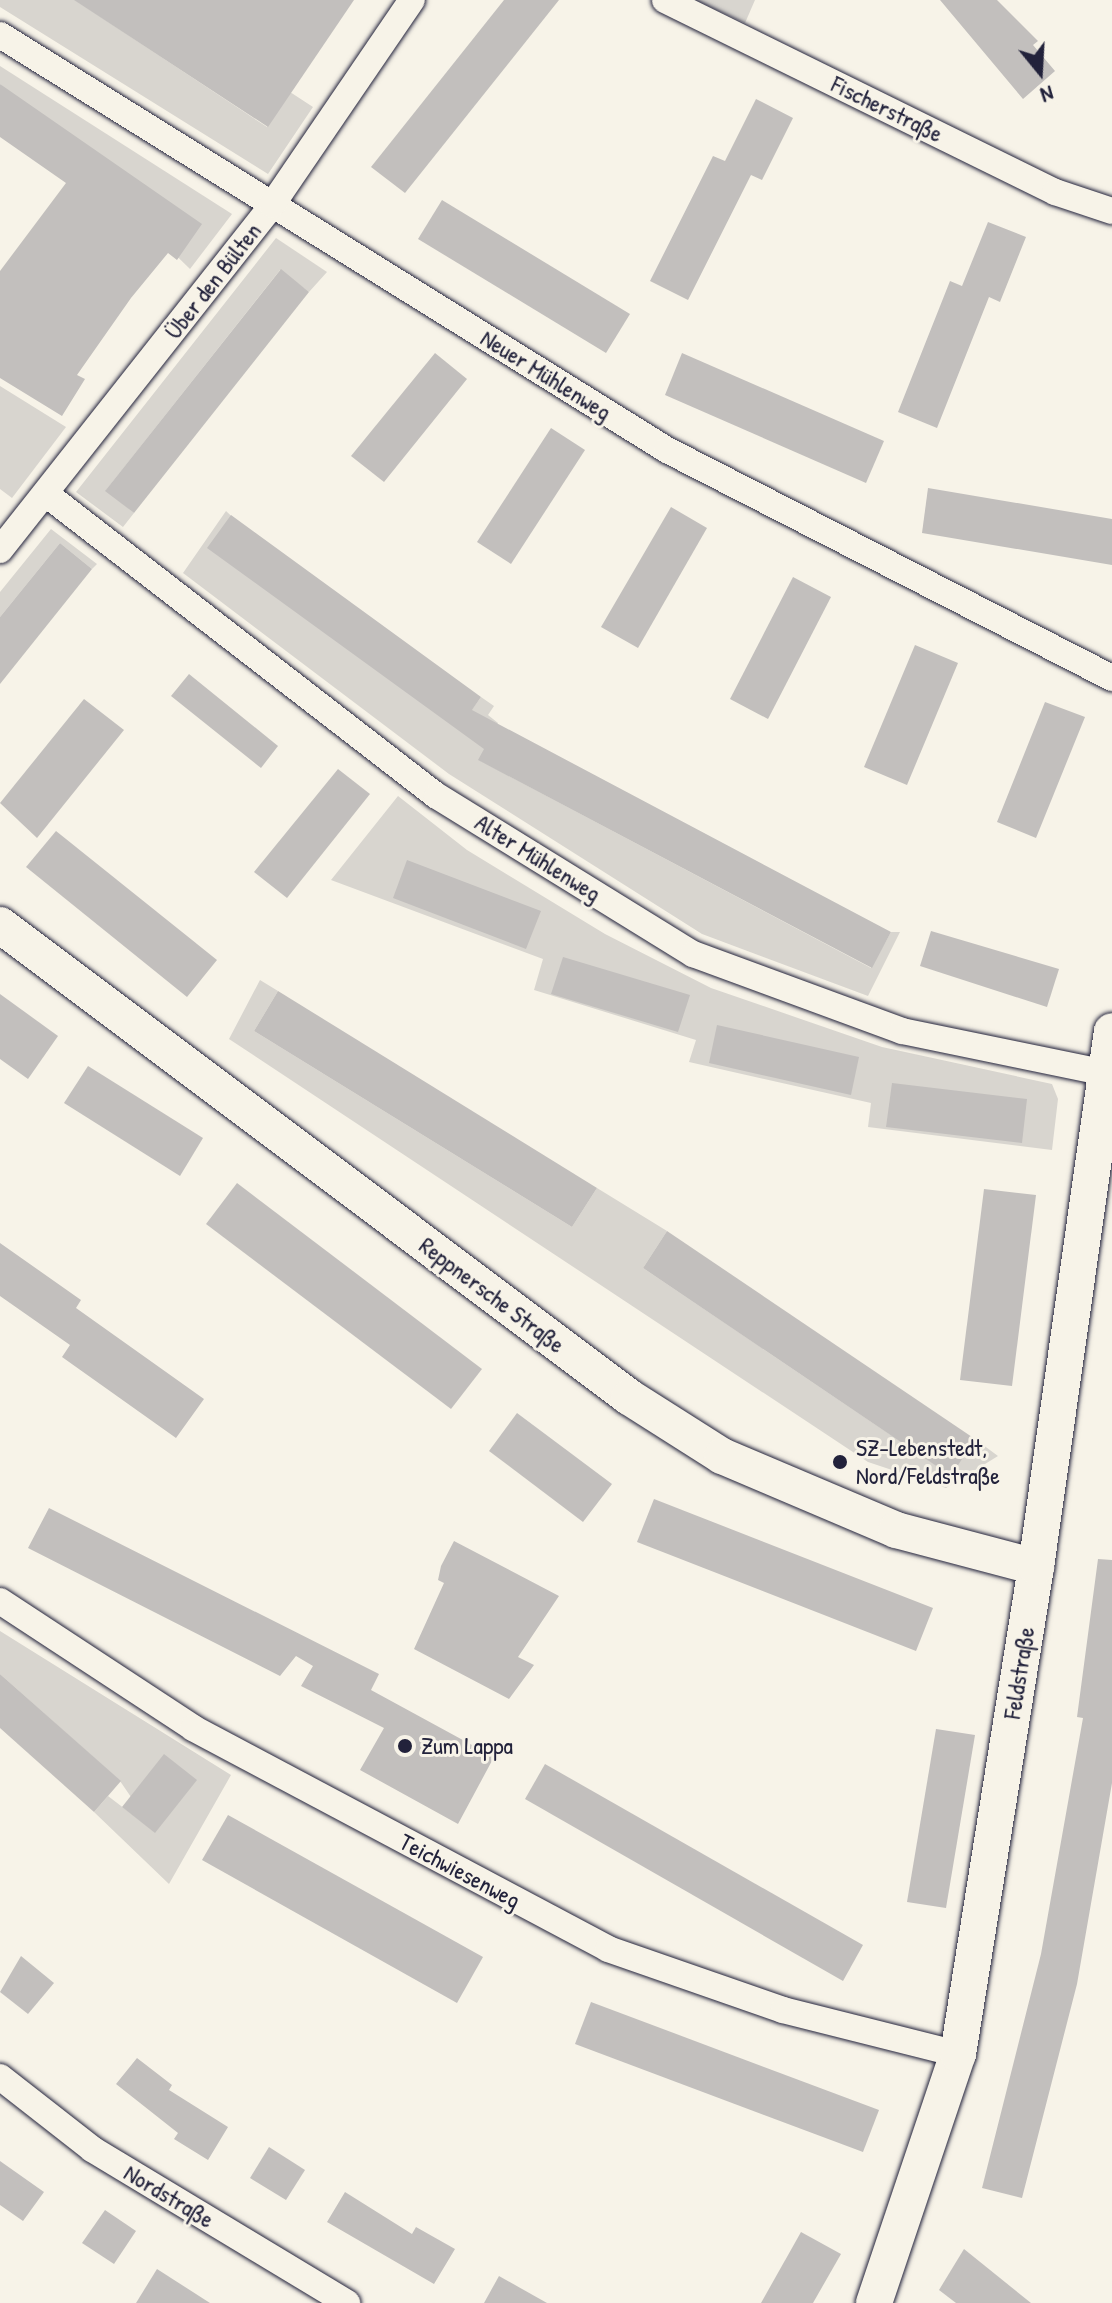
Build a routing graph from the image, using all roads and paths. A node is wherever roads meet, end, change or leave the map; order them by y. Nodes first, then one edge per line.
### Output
1 (412, 0) edge
2 (665, 0) edge
3 (0, 35) edge
4 (272, 205) junction
5 (1112, 211) edge
6 (46, 494) junction
7 (0, 550) edge
8 (1112, 678) edge
9 (0, 925) edge
10 (1112, 1031) edge
11 (1106, 1073) junction
12 (1036, 1567) junction
13 (0, 1601) edge
14 (958, 2054) junction
15 (0, 2077) edge
16 (347, 2303) edge
17 (874, 2303) edge

1 - 4 street, Über den Bülten
2 - 5 street, Fischerstraße
3 - 4 street, Neuer Mühlenweg
4 - 6 street, Über den Bülten
4 - 8 street, Neuer Mühlenweg
6 - 7 street, Über den Bülten
6 - 11 street, Alter Mühlenweg
9 - 12 street, Reppnersche Straße
10 - 11 street, Feldstraße
11 - 12 street, Feldstraße
12 - 14 street, Feldstraße
13 - 14 street, Teichwiesenweg
14 - 17 street, Feldstraße
15 - 16 street, Nordstraße

